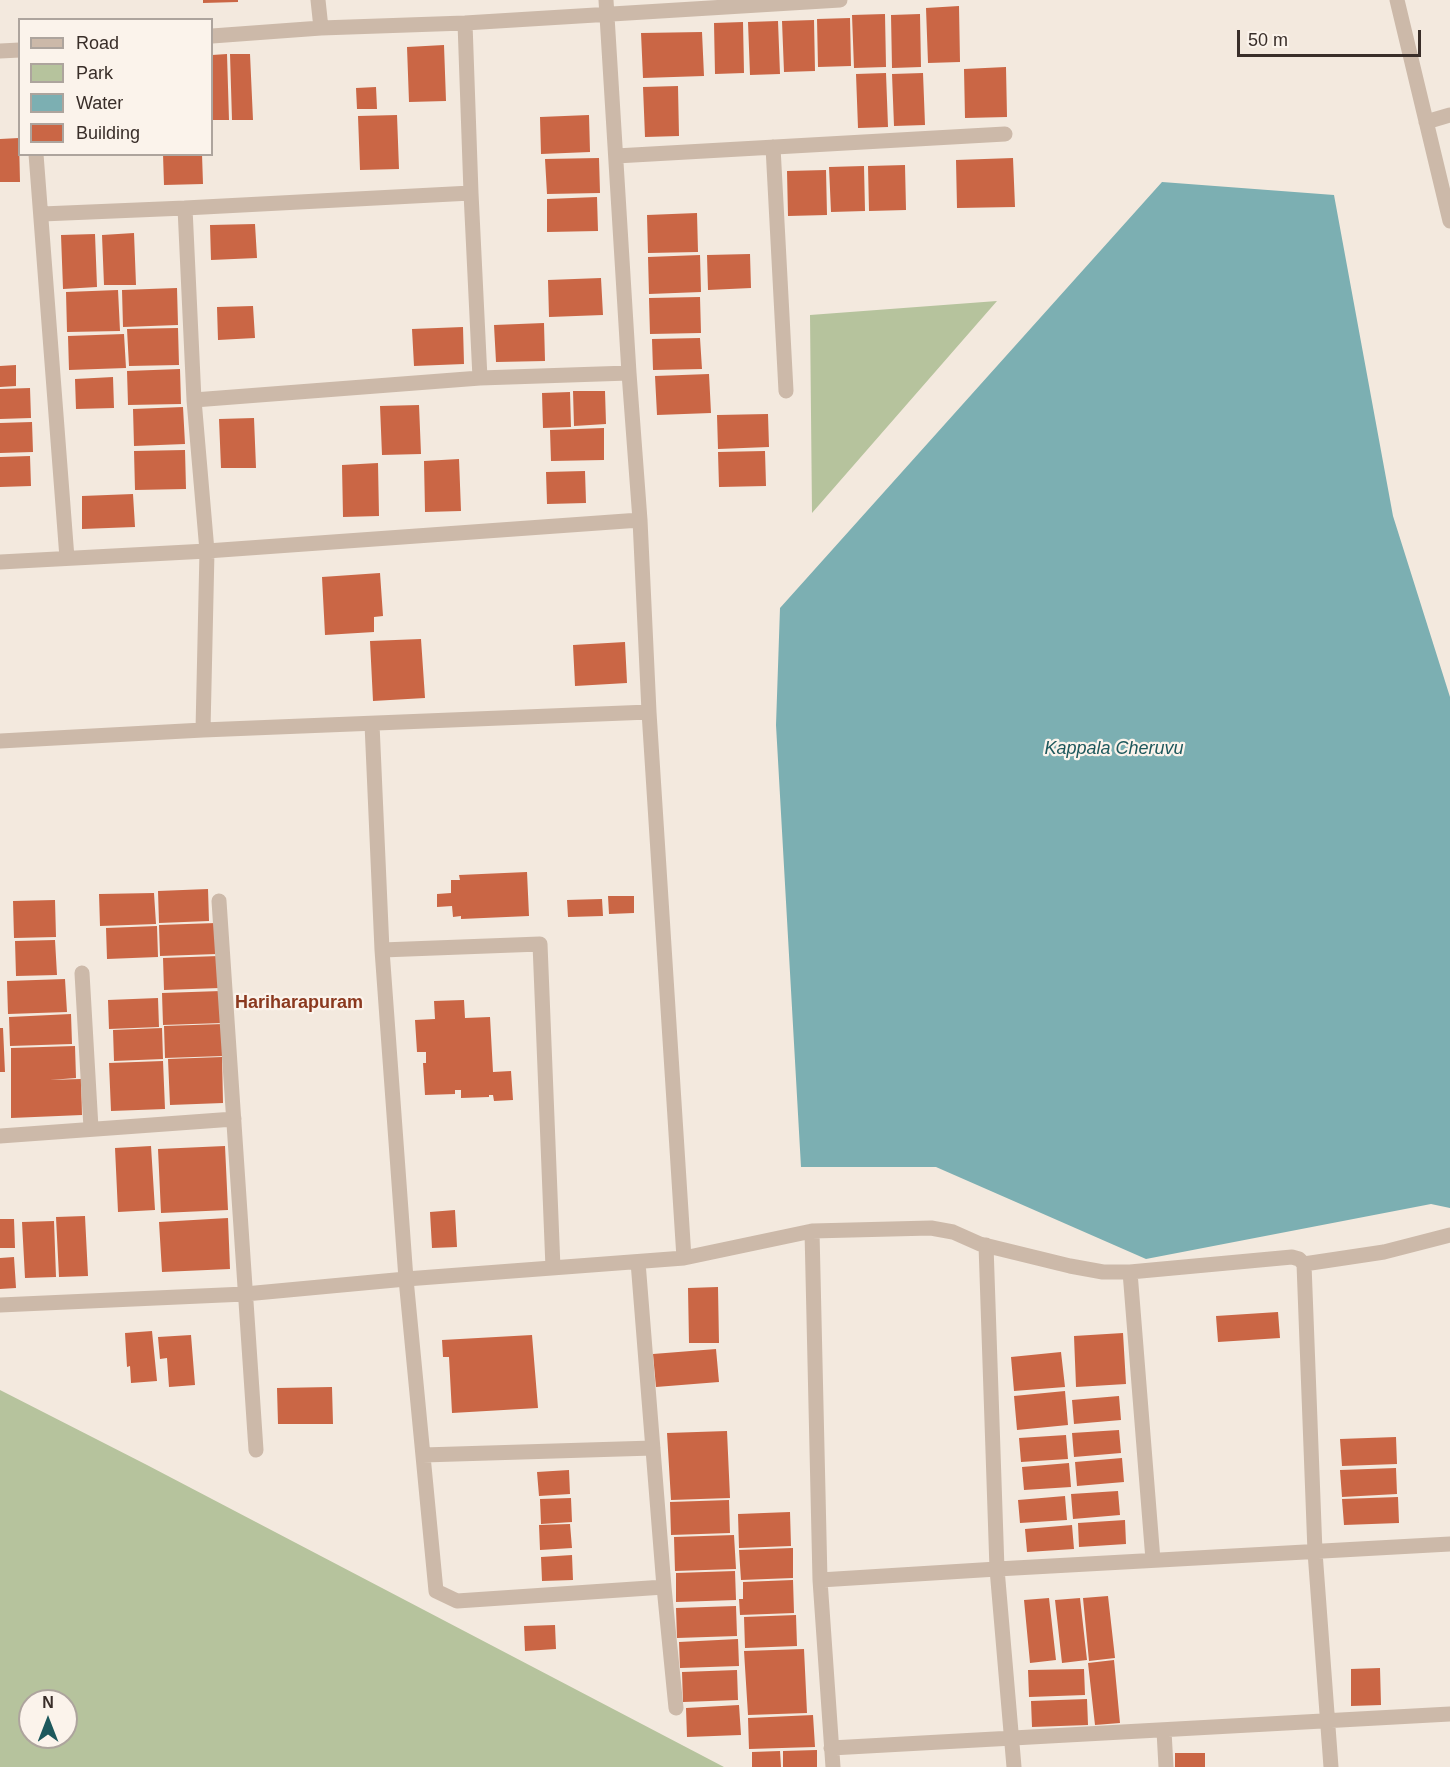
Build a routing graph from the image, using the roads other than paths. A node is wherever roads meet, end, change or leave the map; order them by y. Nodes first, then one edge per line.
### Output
1 (318, 0) edge
2 (840, 0) edge
3 (1397, 0) edge
4 (777, 2) edge
5 (606, 8) edge
6 (465, 24) junction
7 (321, 28) junction
8 (213, 36) edge
9 (18, 50) edge
10 (0, 51) edge
11 (1450, 115) edge
12 (1426, 123) junction
13 (1005, 134) dead end
14 (773, 147) junction
15 (36, 156) edge
16 (616, 156) junction
17 (471, 193) junction
18 (185, 208) junction
19 (42, 214) junction
20 (1450, 221) edge
21 (629, 373) junction
22 (480, 378) junction
23 (786, 391) dead end
24 (194, 400) junction
25 (640, 520) junction
26 (207, 551) junction
27 (67, 558) junction
28 (0, 562) edge
29 (649, 712) junction
30 (372, 724) junction
31 (203, 730) junction
32 (0, 741) edge
33 (219, 901) dead end
34 (382, 950) junction
35 (82, 974) dead end
36 (234, 1119) junction
37 (92, 1128) junction
38 (0, 1136) edge
39 (812, 1231) junction
40 (1450, 1235) edge
41 (986, 1245) junction
42 (684, 1258) junction
43 (638, 1262) junction
44 (1305, 1264) junction
45 (553, 1268) junction
46 (1130, 1272) junction
47 (406, 1279) junction
48 (245, 1294) junction
49 (0, 1305) edge
50 (653, 1448) junction
51 (256, 1450) dead end
52 (423, 1455) junction
53 (1450, 1544) edge
54 (1315, 1552) junction
55 (1153, 1560) junction
56 (997, 1569) junction
57 (820, 1580) junction
58 (664, 1587) junction
59 (676, 1708) dead end
60 (1450, 1714) edge
61 (1328, 1721) junction
62 (1164, 1731) junction
63 (1011, 1739) junction
64 (831, 1748) junction
65 (833, 1767) edge
66 (1014, 1767) edge
67 (1166, 1767) edge
68 (1330, 1767) edge

1 - 7 street
2 - 4 street
3 - 12 street
4 - 5 street
5 - 6 street
5 - 16 street
6 - 7 street
6 - 17 street
7 - 8 street
9 - 10 street
11 - 12 street
12 - 20 street
13 - 14 street
14 - 16 street
14 - 23 street
15 - 19 street
16 - 21 street
17 - 18 street
17 - 22 street
18 - 19 street
18 - 24 street
19 - 27 street
21 - 22 street
21 - 25 street
22 - 24 street
24 - 26 street
25 - 26 street
25 - 29 street
26 - 27 street
26 - 31 street
27 - 28 street
29 - 30 street
29 - 42 street
30 - 31 street
30 - 34 street
31 - 32 street
33 - 36 street
34 - 45 street
34 - 47 street
35 - 37 street
36 - 37 street
36 - 48 street
37 - 38 street
39 - 41 street
39 - 42 street
39 - 57 street
40 - 44 street
41 - 46 street
41 - 56 street
42 - 43 street
43 - 45 street
43 - 50 street
44 - 46 street
44 - 54 street
45 - 47 street
46 - 55 street
47 - 48 street
47 - 52 street
48 - 49 street
48 - 51 street
50 - 52 street
50 - 58 street
52 - 58 street
53 - 54 street
54 - 55 street
54 - 61 street
55 - 56 street
56 - 57 street
56 - 63 street
57 - 64 street
58 - 59 street
60 - 61 street
61 - 62 street
61 - 68 street
62 - 63 street
62 - 67 street
63 - 64 street
63 - 66 street
64 - 65 street

